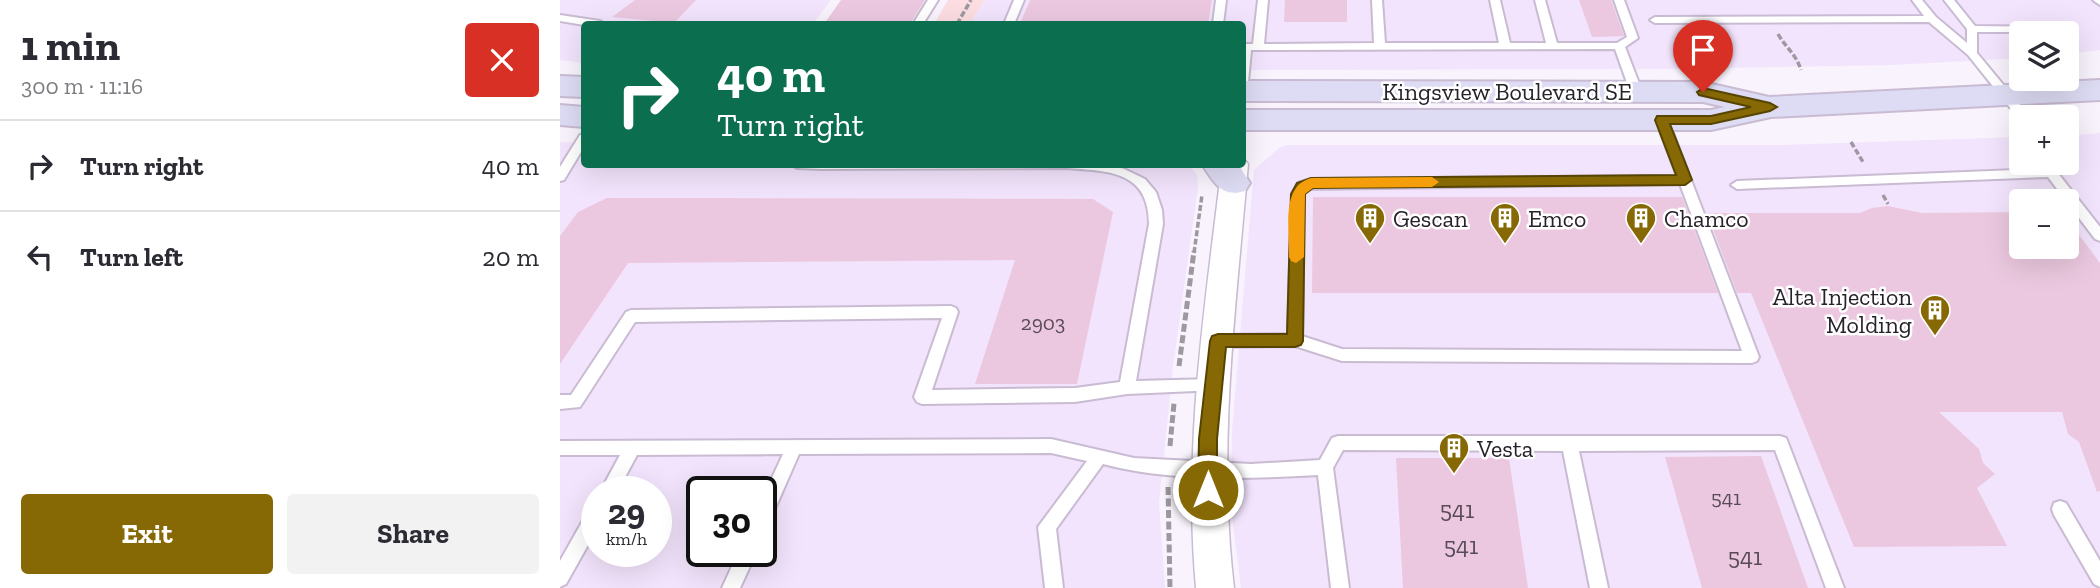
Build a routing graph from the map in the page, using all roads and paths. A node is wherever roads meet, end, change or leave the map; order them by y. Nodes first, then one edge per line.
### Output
1 (933, 0) edge
2 (971, 0) edge
3 (1019, 0) edge
4 (1221, 0) edge
5 (1263, 0) edge
6 (1377, 0) edge
7 (1495, 0) edge
8 (1540, 0) edge
9 (1619, 0) edge
10 (1917, 0) edge
11 (1949, 0) edge
12 (560, 18) edge
13 (1932, 19) junction
14 (1655, 20) dead end
15 (581, 21) edge
16 (920, 21) edge
17 (959, 21) edge
18 (1010, 21) edge
19 (1219, 21) edge
20 (1788, 29) dead end
21 (1972, 29) junction
22 (2009, 29) edge
23 (1552, 46) junction
24 (1619, 46) junction
25 (1249, 47) edge
26 (1380, 47) junction
27 (1505, 47) junction
28 (1972, 53) junction
29 (1801, 70) dead end
30 (560, 86) edge
31 (581, 87) edge
32 (2100, 90) edge
33 (1246, 91) edge
34 (1636, 91) junction
35 (2014, 105) edge
36 (2026, 105) edge
37 (1770, 107) junction
38 (2009, 107) edge
39 (560, 115) edge
40 (581, 117) edge
41 (1246, 120) edge
42 (1662, 120) junction
43 (1851, 142) dead end
44 (581, 144) edge
45 (570, 164) junction
46 (581, 164) edge
47 (1101, 168) edge
48 (2009, 170) edge
49 (1229, 171) edge
50 (1869, 171) dead end
51 (2054, 175) edge
52 (560, 177) edge
53 (1685, 180) junction
54 (1737, 185) dead end
55 (2100, 236) edge
56 (1218, 341) junction
57 (1295, 341) junction
58 (1213, 385) junction
59 (1127, 387) junction
60 (560, 402) edge
61 (1570, 444) junction
62 (795, 446) junction
63 (633, 447) junction
64 (560, 448) edge
65 (1100, 456) junction
66 (1208, 467) junction
67 (1325, 467) junction
68 (617, 476) edge
69 (777, 486) edge
70 (2060, 509) dead end
71 (581, 541) edge
72 (741, 567) edge
73 (560, 578) edge
74 (2100, 578) edge
75 (731, 588) edge
76 (1054, 588) edge
77 (1215, 588) edge
78 (1340, 588) edge
79 (1598, 588) edge
80 (1835, 588) edge

1 - 16 lane
2 - 17 path
3 - 18 lane
4 - 19 lane
5 - 25 lane
6 - 26 lane
7 - 27 lane
8 - 23 lane
9 - 24 lane
10 - 13 lane
11 - 21 lane
12 - 15 lane
13 - 14 lane
13 - 28 lane
20 - 29 path
21 - 22 lane
21 - 28 lane
23 - 24 lane
23 - 27 lane
24 - 34 lane
25 - 26 lane
26 - 27 lane
28 - 35 lane
30 - 31 main road
32 - 36 main road, Kingsview Boulevard SE
33 - 34 main road, Kingsview Boulevard SE
34 - 37 main road, Kingsview Boulevard SE
37 - 38 main road, Kingsview Boulevard SE
37 - 42 main road, Kingsview Boulevard SE
39 - 40 main road
41 - 42 main road, Kingsview Boulevard SE
42 - 53 lane
43 - 50 path
44 - 45 lane
45 - 46 lane
45 - 52 lane
47 - 59 lane
48 - 54 lane
49 - 56 street
51 - 55 lane
53 - 57 lane
53 - 57 lane
56 - 57 lane
56 - 58 street
58 - 59 lane
58 - 66 street
59 - 60 lane
61 - 67 lane
61 - 79 lane
61 - 80 lane
62 - 63 lane
62 - 65 lane
62 - 69 lane
63 - 64 lane
63 - 68 lane
65 - 66 lane
65 - 76 lane
66 - 67 lane
66 - 77 street
67 - 78 lane
70 - 74 lane
71 - 73 lane
72 - 75 lane

